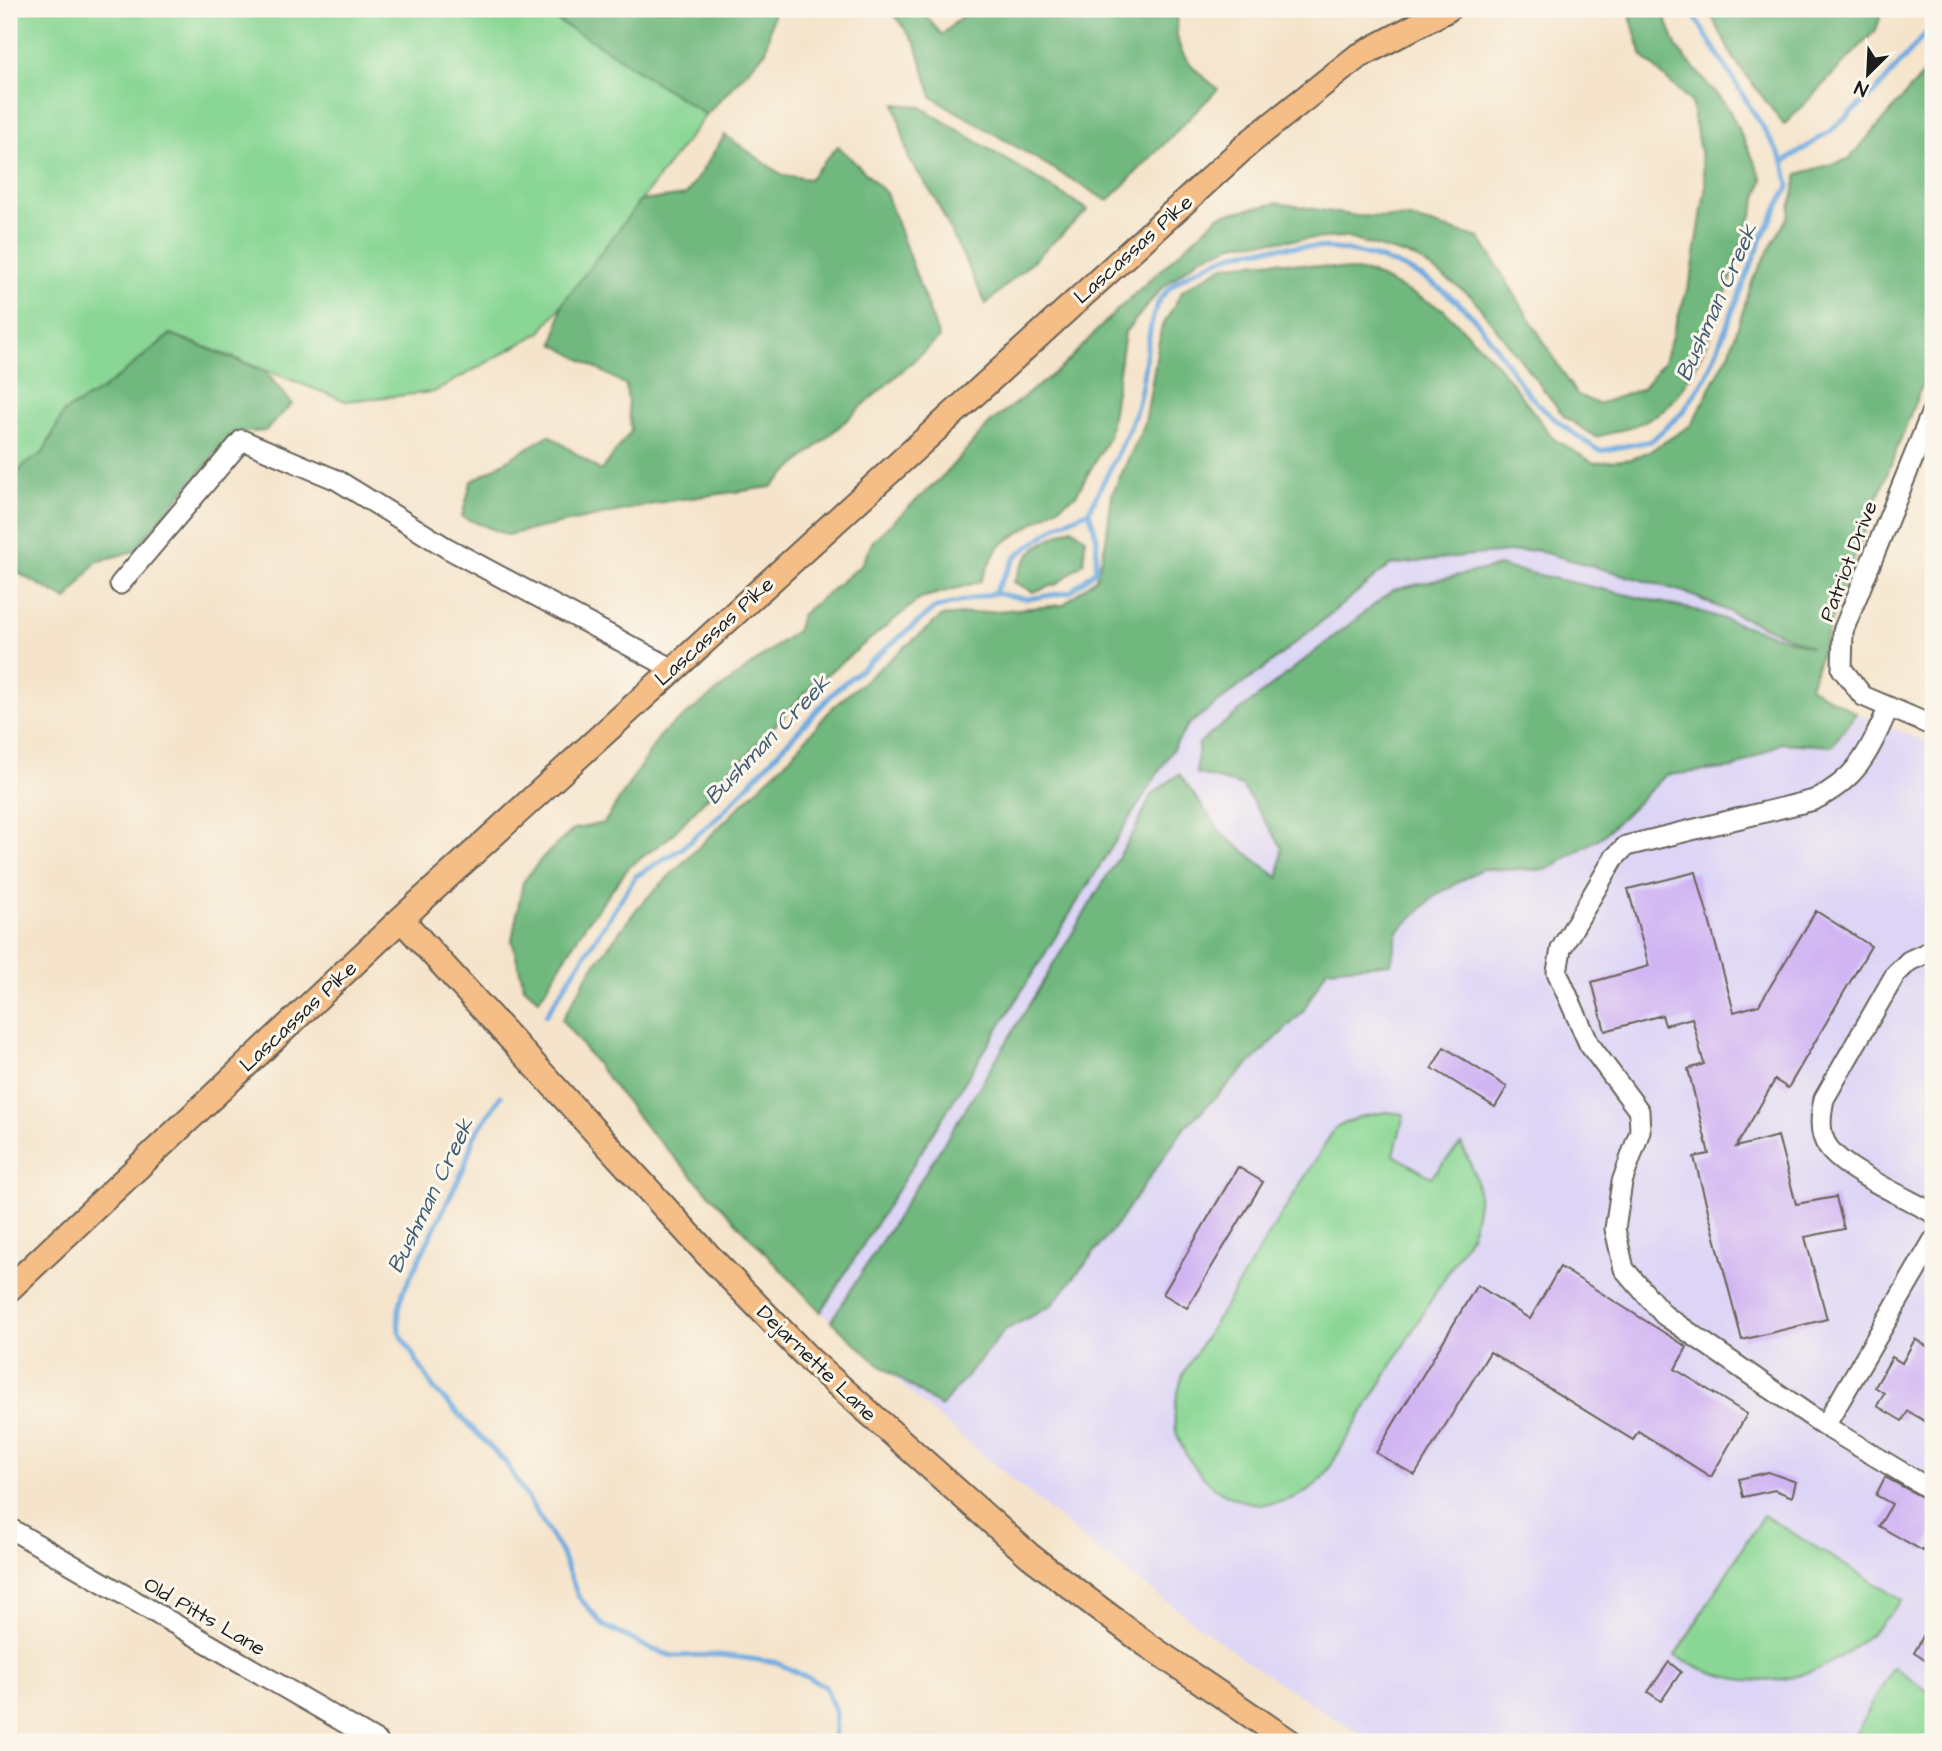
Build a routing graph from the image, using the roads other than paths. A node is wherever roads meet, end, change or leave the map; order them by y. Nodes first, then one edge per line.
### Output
1 (1448, 9) edge
2 (1933, 408) edge
3 (120, 584) dead end
4 (673, 669) junction
5 (1889, 707) junction
6 (1933, 726) edge
7 (401, 919) junction
8 (1933, 950) edge
9 (1933, 1213) edge
10 (1933, 1241) edge
11 (9, 1289) edge
12 (1825, 1426) junction
13 (1933, 1491) edge
14 (9, 1528) edge
15 (378, 1742) edge
16 (1290, 1742) edge

1 - 4 main road, Lascassas Pike
2 - 5 street, Patriot Drive
3 - 4 street
4 - 7 main road, Lascassas Pike
5 - 6 street, Patriot Drive
5 - 12 street
7 - 11 main road, Lascassas Pike
7 - 16 main road, Dejarnette Lane
8 - 9 street
10 - 12 street
12 - 13 street
14 - 15 street, Old Pitts Lane

